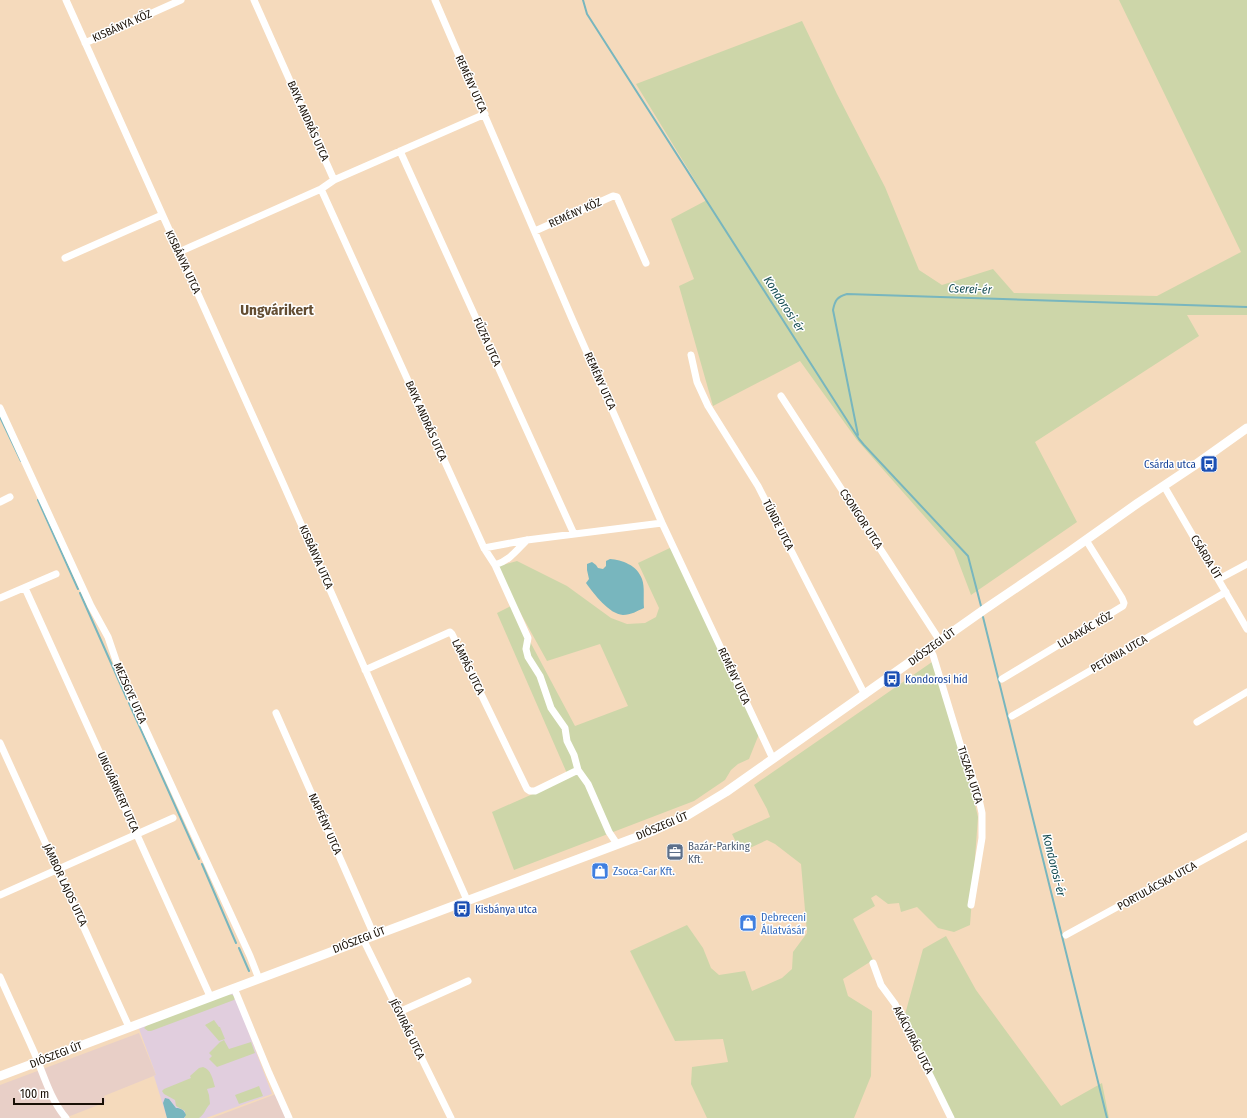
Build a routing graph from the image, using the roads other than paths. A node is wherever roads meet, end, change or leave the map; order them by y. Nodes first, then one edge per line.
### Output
1 (66, 0) edge
2 (181, 0) edge
3 (254, 0) edge
4 (434, 0) edge
5 (85, 43) junction
6 (485, 114) junction
7 (400, 151) junction
8 (334, 180) junction
9 (321, 189) junction
10 (162, 215) junction
11 (535, 231) junction
12 (179, 252) junction
13 (65, 258) dead end
14 (646, 262) dead end
15 (691, 355) dead end
16 (781, 396) dead end
17 (0, 408) edge
18 (1247, 428) edge
19 (1164, 486) junction
20 (10, 497) dead end
21 (0, 502) edge
22 (662, 523) junction
23 (574, 534) junction
24 (526, 540) junction
25 (1086, 540) junction
26 (484, 548) junction
27 (1247, 564) edge
28 (495, 565) junction
29 (56, 574) dead end
30 (1219, 579) junction
31 (25, 588) junction
32 (1226, 592) junction
33 (0, 598) edge
34 (1247, 629) edge
35 (940, 641) junction
36 (930, 649) junction
37 (365, 670) junction
38 (1002, 679) dead end
39 (1247, 692) edge
40 (865, 695) junction
41 (276, 713) dead end
42 (1012, 716) dead end
43 (1197, 722) dead end
44 (0, 743) edge
45 (773, 759) junction
46 (578, 770) junction
47 (173, 818) dead end
48 (137, 834) junction
49 (1247, 836) edge
50 (617, 844) junction
51 (58, 869) junction
52 (0, 895) edge
53 (467, 900) junction
54 (971, 905) dead end
55 (374, 935) junction
56 (1066, 935) dead end
57 (363, 939) junction
58 (872, 963) dead end
59 (0, 977) edge
60 (259, 979) junction
61 (468, 981) dead end
62 (234, 988) junction
63 (210, 996) junction
64 (399, 1012) junction
65 (129, 1028) junction
66 (38, 1062) junction
67 (0, 1076) edge
68 (66, 1118) edge
69 (289, 1118) edge
70 (452, 1118) edge
71 (951, 1118) edge

1 - 5 street, KISBÁNYA UTCA
2 - 5 street, KISBÁNYA KÖZ
3 - 8 street, BAYK ANDRÁS UTCA
4 - 6 street, REMÉNY UTCA
5 - 10 street, KISBÁNYA UTCA
6 - 7 street
6 - 11 street, REMÉNY UTCA
7 - 8 street
7 - 23 street, FŰZFA UTCA
8 - 9 street
9 - 12 street
9 - 26 street, BAYK ANDRÁS UTCA
10 - 12 street, KISBÁNYA UTCA
10 - 13 street
11 - 14 street, REMÉNY KÖZ
11 - 22 street, REMÉNY UTCA
12 - 37 street, KISBÁNYA UTCA
15 - 40 street, TÜNDE UTCA
16 - 35 street, CSONGOR UTCA
17 - 60 street, MEZSGYE UTCA
18 - 19 main road, DIÓSZEGI ÚT
19 - 25 main road, DIÓSZEGI ÚT
19 - 30 street, CSÁRDA ÚT
20 - 21 street
22 - 23 street
22 - 45 street, REMÉNY UTCA
23 - 24 street
24 - 26 street
24 - 28 street
25 - 35 main road, DIÓSZEGI ÚT
25 - 38 street, LILAAKÁC KÖZ
26 - 28 street, BAYK ANDRÁS UTCA
27 - 30 street
28 - 46 street, BAYK ANDRÁS UTCA
29 - 31 street
30 - 32 street, CSÁRDA ÚT
31 - 33 street
31 - 48 street, UNGVÁRIKERT UTCA
32 - 34 street, CSÁRDA ÚT
32 - 42 street, PETÚNIA UTCA
35 - 36 main road, DIÓSZEGI ÚT
36 - 40 main road, DIÓSZEGI ÚT
36 - 54 street, TISZAFA UTCA
37 - 46 street, LÁMPÁS UTCA
37 - 53 street, KISBÁNYA UTCA
39 - 43 street
40 - 45 main road, DIÓSZEGI ÚT
41 - 55 street, NAPFÉNY UTCA
44 - 51 street, JÁMBOR LAJOS UTCA
45 - 50 main road, DIÓSZEGI ÚT
46 - 50 street, BAYK ANDRÁS UTCA
47 - 48 street
48 - 51 street
48 - 63 street, UNGVÁRIKERT UTCA
49 - 56 street, PORTULÁCSKA UTCA
50 - 53 main road, DIÓSZEGI ÚT
51 - 52 street
51 - 65 street, JÁMBOR LAJOS UTCA
53 - 55 main road, DIÓSZEGI ÚT
55 - 57 main road, DIÓSZEGI ÚT
57 - 60 main road, DIÓSZEGI ÚT
57 - 64 street, JÉGVIRÁG UTCA
58 - 71 street, AKÁCVIRÁG UTCA
59 - 66 street
60 - 62 main road, DIÓSZEGI ÚT
61 - 64 street
62 - 63 main road, DIÓSZEGI ÚT
62 - 69 street
63 - 65 main road, DIÓSZEGI ÚT
64 - 70 street, JÉGVIRÁG UTCA
65 - 66 main road, DIÓSZEGI ÚT
66 - 67 main road, DIÓSZEGI ÚT
66 - 68 street

